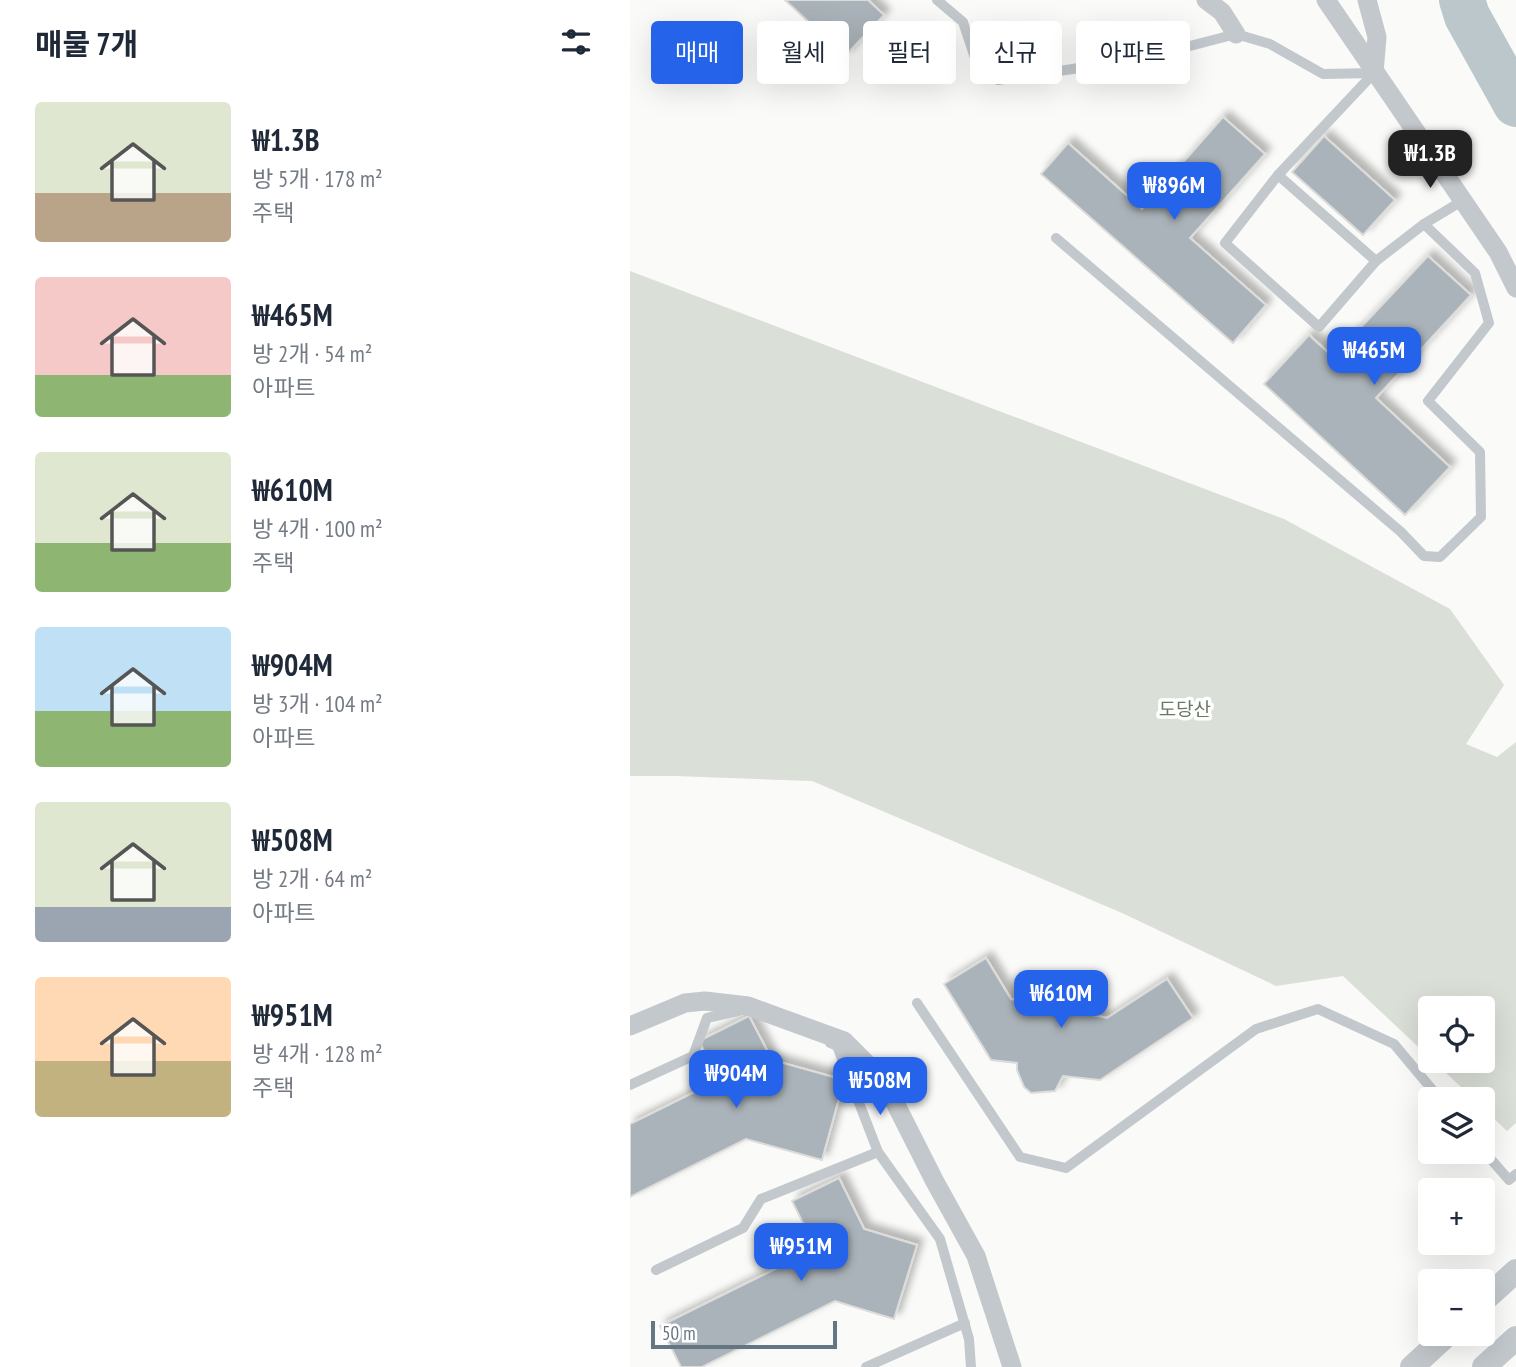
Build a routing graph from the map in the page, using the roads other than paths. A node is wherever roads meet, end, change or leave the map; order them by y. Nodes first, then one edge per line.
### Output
1 (937, 0) edge
2 (1206, 0) edge
3 (1326, 0) edge
4 (1367, 0) edge
5 (1237, 34) junction
6 (1374, 73) junction
7 (1278, 175) junction
8 (1462, 201) junction
9 (1424, 224) junction
10 (1056, 238) dead end
11 (1376, 261) junction
12 (1516, 288) edge
13 (917, 1003) dead end
14 (630, 1026) edge
15 (630, 1085) edge
16 (1430, 1087) edge
17 (877, 1152) junction
18 (1495, 1164) edge
19 (1516, 1174) edge
20 (656, 1270) dead end
21 (1516, 1271) edge
22 (1495, 1290) edge
23 (965, 1323) junction
24 (1516, 1338) edge
25 (1435, 1346) edge
26 (866, 1367) edge
27 (971, 1367) edge
28 (1012, 1367) edge
29 (1412, 1367) edge
30 (1484, 1367) edge

1 - 5 lane
2 - 5 street
3 - 6 street
4 - 6 street
5 - 6 lane
6 - 7 lane
6 - 8 street
7 - 11 lane
7 - 11 lane
8 - 9 lane
8 - 12 street
9 - 10 lane
9 - 11 lane
13 - 16 lane
14 - 28 street
15 - 17 lane
17 - 20 lane
17 - 23 lane
18 - 19 lane
21 - 22 street
23 - 26 lane
23 - 27 lane
24 - 30 street
25 - 29 street

